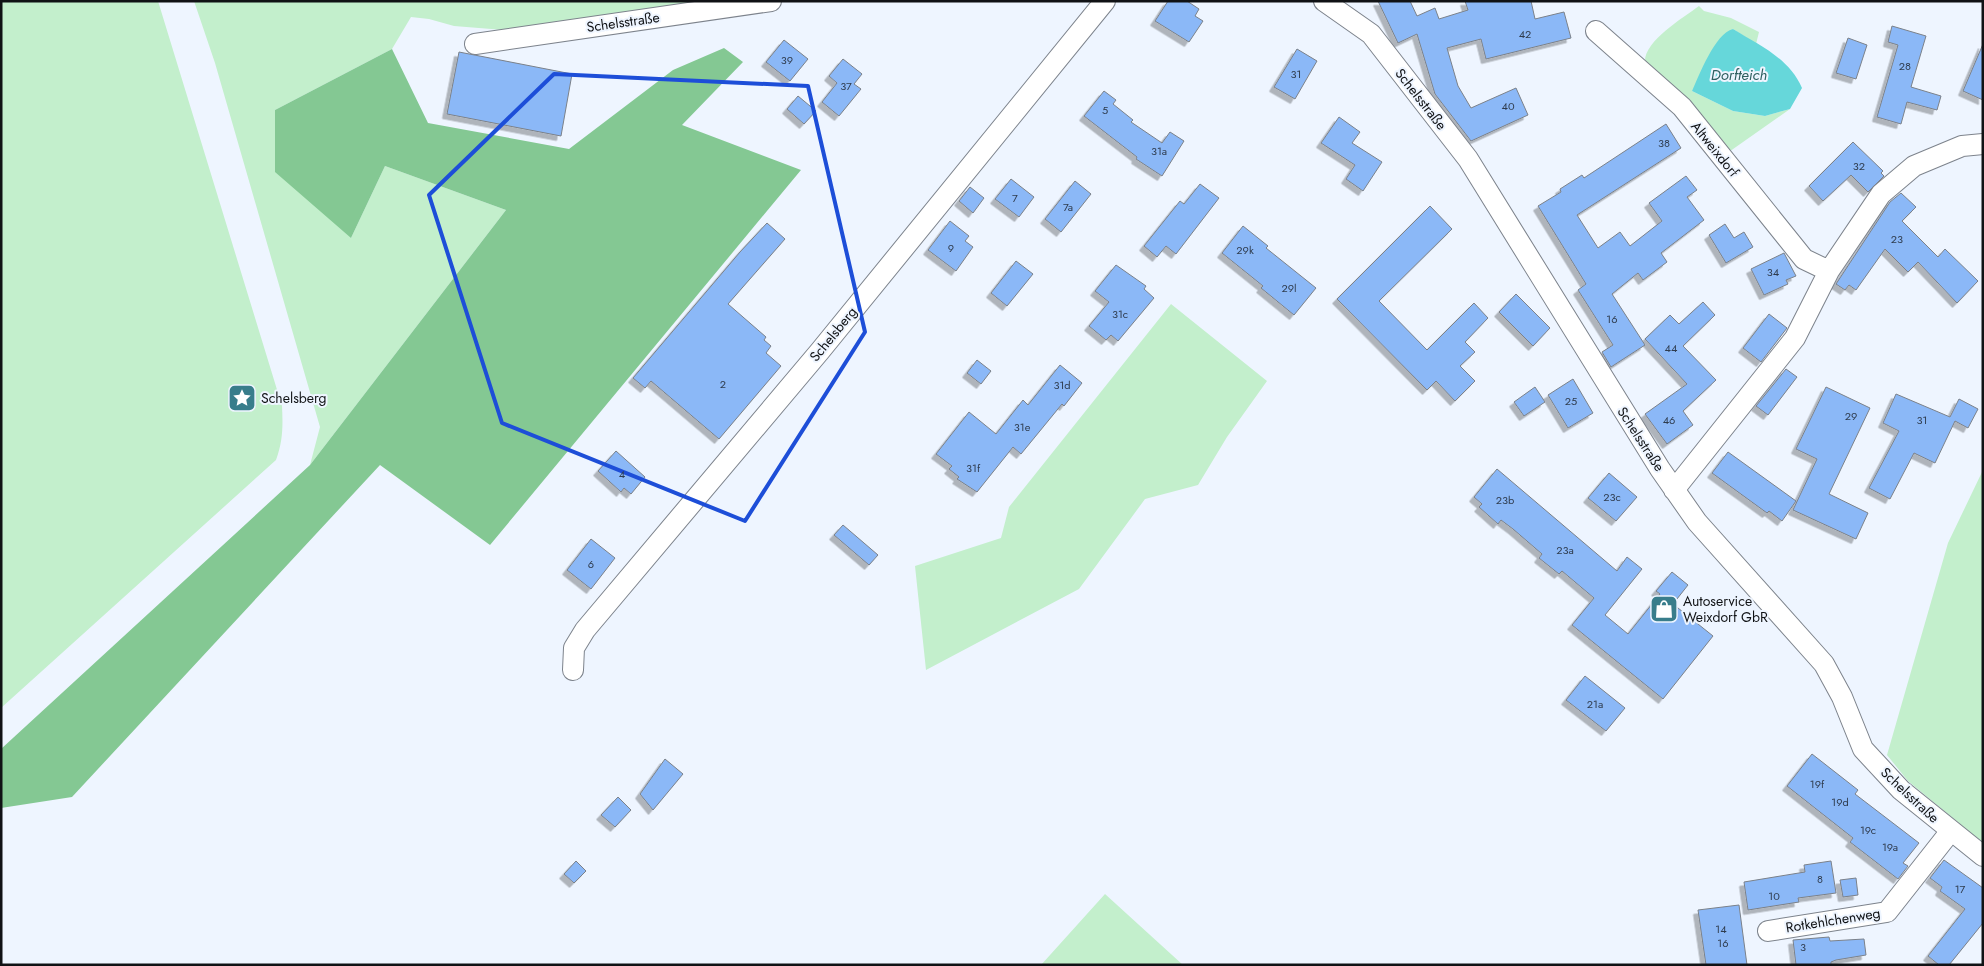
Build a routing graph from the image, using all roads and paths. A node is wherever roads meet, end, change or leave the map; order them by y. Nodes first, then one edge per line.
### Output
1 (771, 1) edge
2 (1105, 1) edge
3 (1324, 1) edge
4 (1596, 31) dead end
5 (475, 44) dead end
6 (1983, 144) edge
7 (1829, 271) junction
8 (1674, 490) junction
9 (573, 670) dead end
10 (1950, 832) junction
11 (1983, 856) edge
12 (1768, 931) dead end

1 - 5 street, Schelsstraße
2 - 9 street, Schelsberg
3 - 8 street, Schelsstraße
4 - 7 street, Altweixdorf
6 - 7 street
7 - 8 street
8 - 10 street, Schelsstraße
10 - 11 street, Schelsstraße
10 - 12 street, Rotkehlchenweg

